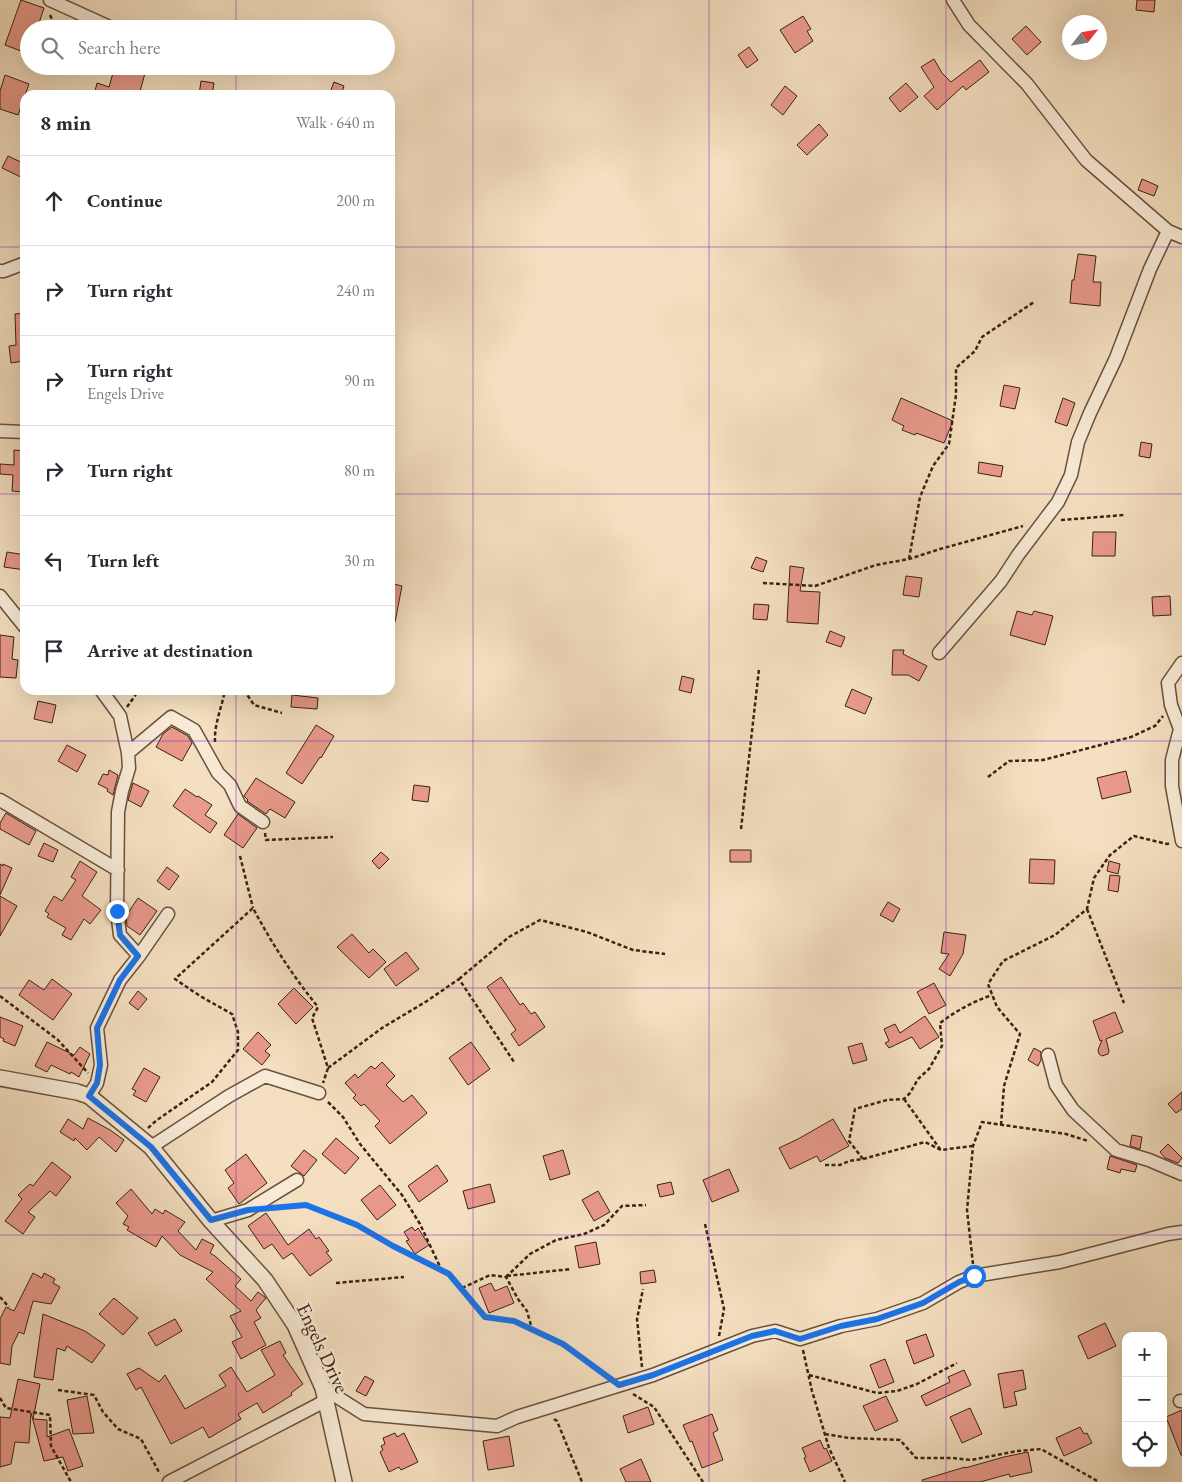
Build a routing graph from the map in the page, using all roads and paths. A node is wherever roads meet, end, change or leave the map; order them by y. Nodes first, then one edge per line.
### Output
1 (50, 0) edge
2 (953, 0) edge
3 (94, 20) edge
4 (1168, 231) junction
5 (1182, 237) edge
6 (20, 265) edge
7 (0, 271) edge
8 (1034, 302) dead end
9 (0, 431) edge
10 (20, 432) edge
11 (1124, 515) dead end
12 (1043, 521) junction
13 (909, 559) junction
14 (763, 583) dead end
15 (0, 596) edge
16 (20, 621) edge
17 (938, 653) dead end
18 (1182, 663) edge
19 (759, 669) dead end
20 (105, 695) edge
21 (135, 695) edge
22 (224, 695) edge
23 (247, 695) edge
24 (1171, 706) junction
25 (282, 713) dead end
26 (120, 716) junction
27 (216, 748) dead end
28 (128, 753) junction
29 (988, 777) dead end
30 (0, 800) edge
31 (263, 822) joint
32 (741, 829) dead end
33 (333, 837) dead end
34 (1181, 841) edge
35 (240, 856) dead end
36 (118, 870) junction
37 (253, 908) junction
38 (1087, 909) junction
39 (168, 914) dead end
40 (665, 954) dead end
41 (138, 956) junction
42 (459, 979) junction
43 (992, 994) junction
44 (0, 996) edge
45 (1124, 1003) dead end
46 (1048, 1055) dead end
47 (514, 1062) dead end
48 (328, 1068) junction
49 (0, 1078) edge
50 (93, 1089) junction
51 (319, 1093) junction
52 (904, 1098) junction
53 (1001, 1125) junction
54 (138, 1135) junction
55 (1107, 1140) junction
56 (972, 1146) junction
57 (151, 1147) junction
58 (941, 1150) junction
59 (863, 1159) junction
60 (825, 1165) dead end
61 (1182, 1174) edge
62 (297, 1180) dead end
63 (646, 1205) dead end
64 (248, 1210) junction
65 (211, 1220) junction
66 (705, 1224) dead end
67 (1182, 1232) edge
68 (571, 1269) dead end
69 (442, 1270) junction
70 (974, 1276) junction
71 (404, 1277) dead end
72 (506, 1277) junction
73 (336, 1283) dead end
74 (462, 1289) junction
75 (643, 1289) dead end
76 (0, 1297) edge
77 (9, 1307) dead end
78 (532, 1329) junction
79 (800, 1339) junction
80 (714, 1351) junction
81 (957, 1363) dead end
82 (809, 1375) junction
83 (643, 1378) junction
84 (619, 1385) junction
85 (58, 1390) dead end
86 (325, 1394) junction
87 (0, 1398) edge
88 (541, 1410) junction
89 (825, 1434) junction
90 (164, 1478) edge
91 (70, 1482) edge
92 (344, 1482) edge
93 (582, 1482) edge
94 (703, 1482) edge
95 (845, 1482) edge
96 (1099, 1482) edge

1 - 3 street
2 - 4 street
4 - 5 street
4 - 12 street
6 - 7 street
8 - 13 path
9 - 10 street
11 - 12 path
12 - 13 path
12 - 17 street
13 - 14 path
15 - 16 street
18 - 24 street
19 - 32 path
20 - 26 street
21 - 26 path
22 - 27 path
23 - 25 path
24 - 29 path
24 - 34 street
26 - 28 street
28 - 31 street
28 - 36 street
30 - 36 street
31 - 33 path
34 - 38 path
35 - 37 path
36 - 41 street
37 - 48 path
37 - 54 path
38 - 43 path
38 - 45 path
39 - 41 street
40 - 42 path
41 - 50 street
42 - 47 path
42 - 48 path
43 - 52 path
43 - 53 path
44 - 50 path
46 - 55 street
48 - 51 path
49 - 50 street, Engels Drive
50 - 54 street, Engels Drive
51 - 57 street
51 - 69 path
52 - 58 path
52 - 59 path
53 - 55 path
53 - 56 path
54 - 57 street, Engels Drive
55 - 61 street
56 - 58 path
56 - 70 path
57 - 65 street, Engels Drive
58 - 59 path
59 - 60 path
62 - 64 street
63 - 72 path
64 - 65 street
64 - 69 path
65 - 86 street, Engels Drive
66 - 80 path
67 - 70 street
68 - 72 path
69 - 74 path
70 - 79 street
71 - 73 path
72 - 74 path
72 - 78 path
74 - 78 path
75 - 83 path
76 - 77 path
78 - 84 path
79 - 80 street
79 - 82 path
80 - 83 street
81 - 82 path
82 - 89 path
83 - 84 street
84 - 88 street
84 - 94 path
85 - 90 path
86 - 88 street
86 - 90 street
86 - 92 street, Engels Drive
87 - 91 path
88 - 93 path
89 - 95 path
89 - 96 path

